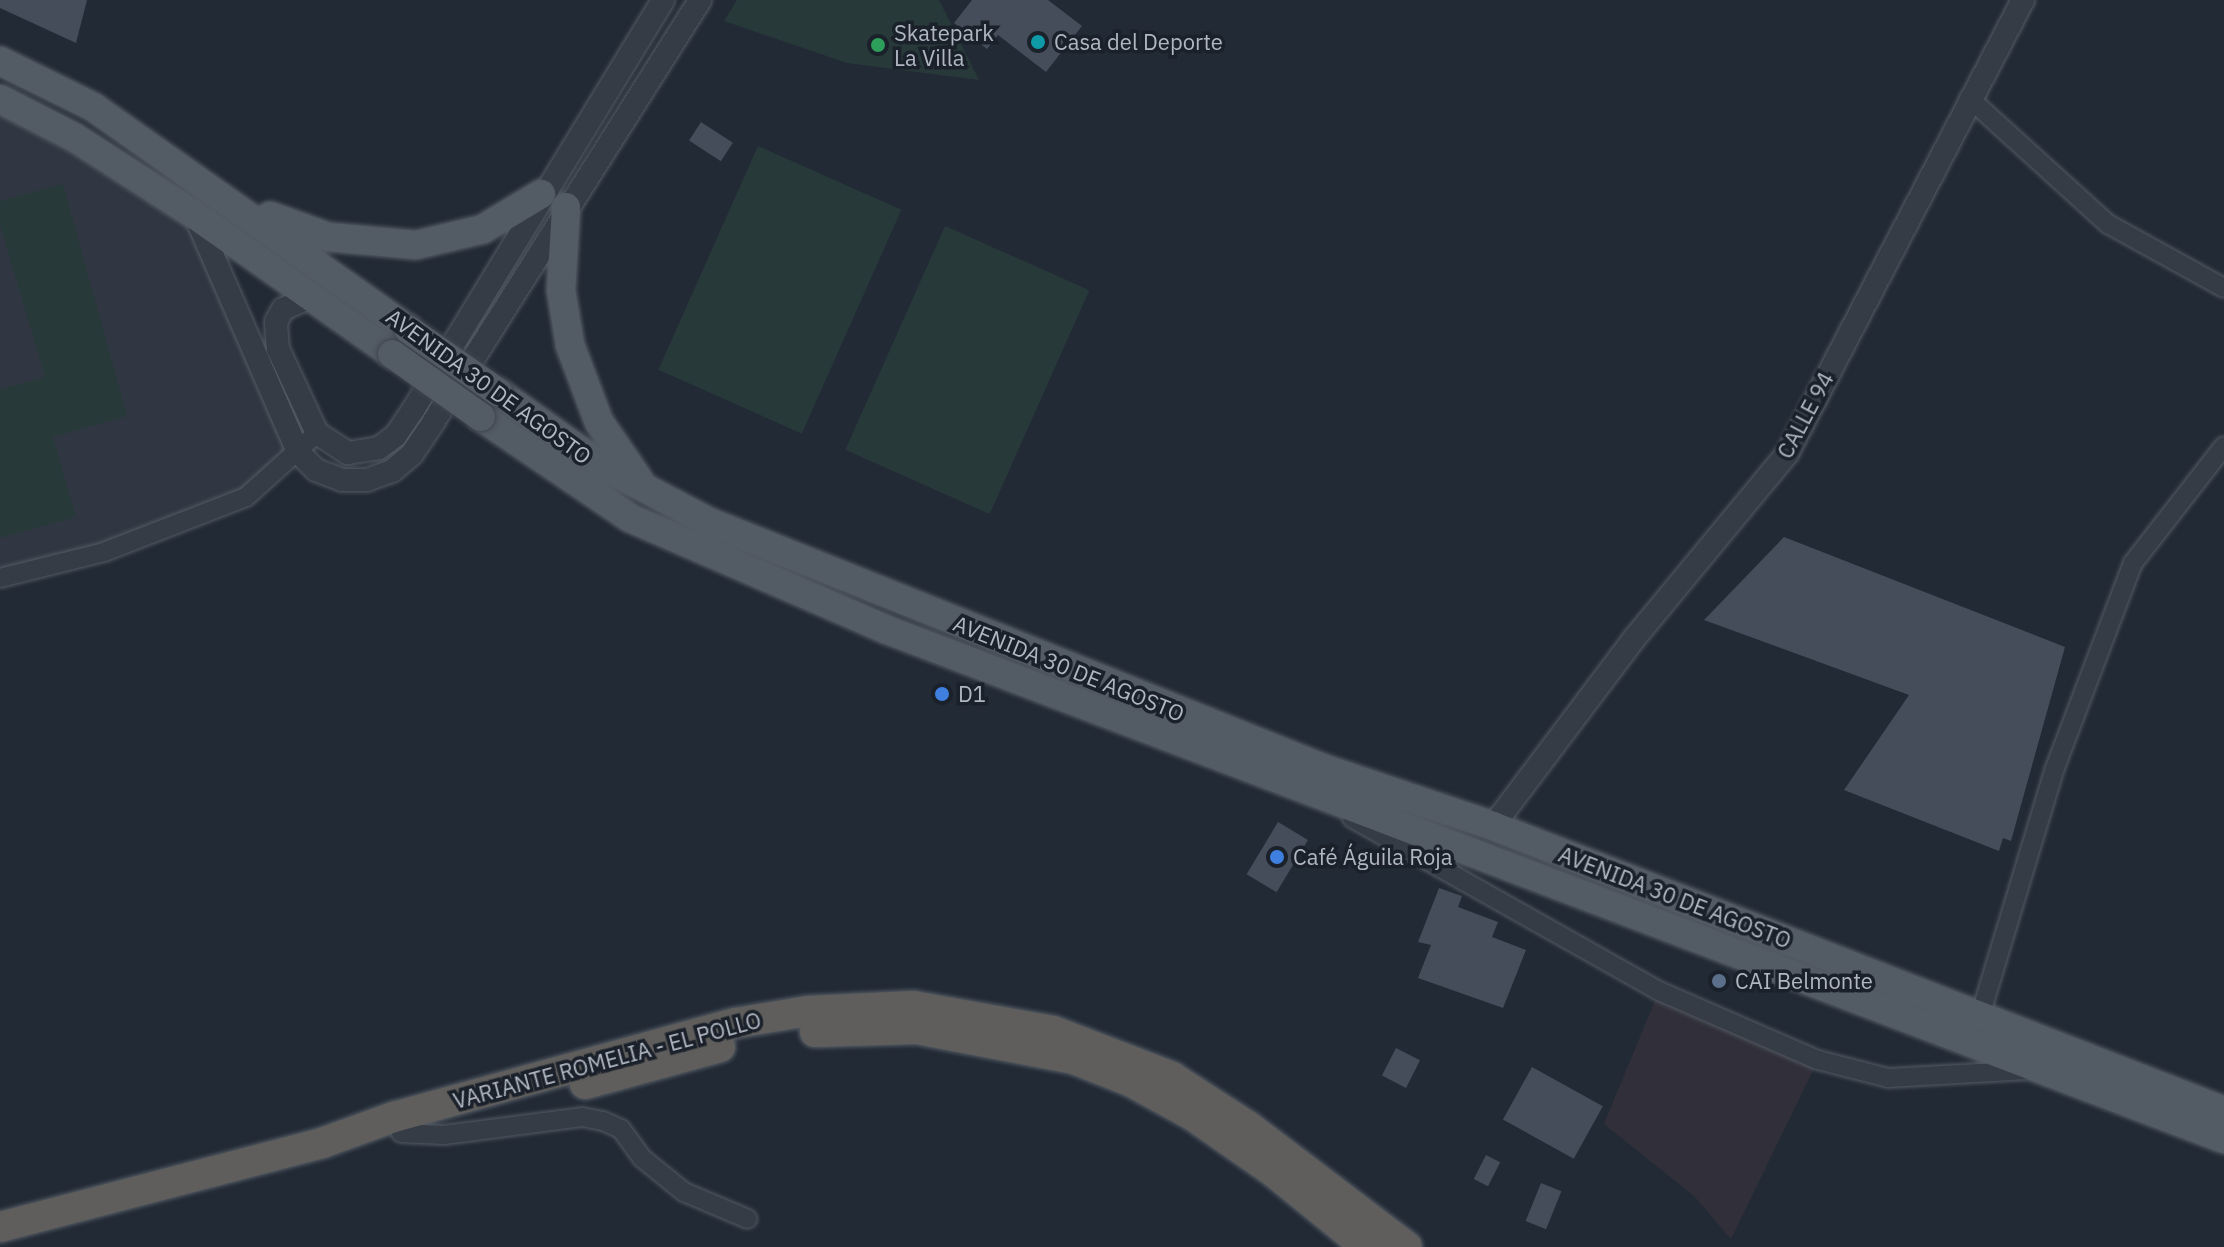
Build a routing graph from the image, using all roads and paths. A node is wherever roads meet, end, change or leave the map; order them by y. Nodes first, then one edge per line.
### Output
1 (663, 0) edge
2 (700, 0) edge
3 (2023, 0) edge
4 (0, 61) edge
5 (1969, 98) junction
6 (0, 99) edge
7 (210, 187) junction
8 (541, 194) junction
9 (566, 207) junction
10 (195, 215) junction
11 (2224, 288) edge
12 (321, 302) junction
13 (317, 433) junction
14 (2224, 446) edge
15 (298, 452) junction
16 (647, 490) junction
17 (0, 578) edge
18 (1311, 795) junction
19 (1493, 826) junction
20 (1980, 1016) junction
21 (2047, 1071) junction
22 (2224, 1111) edge
23 (401, 1133) junction
24 (2224, 1139) edge
25 (322, 1143) junction
26 (748, 1219) dead end
27 (0, 1227) edge
28 (1366, 1247) edge
29 (1407, 1247) edge

1 - 8 street
2 - 9 street
3 - 5 street, CALLE 94
4 - 7 main road, AVENIDA 30 DE AGOSTO
5 - 11 street
5 - 19 street, CALLE 94
6 - 10 main road, AVENIDA 30 DE AGOSTO
7 - 8 main road
7 - 16 main road, AVENIDA 30 DE AGOSTO, bridge
8 - 13 street
9 - 15 street
9 - 16 main road
10 - 12 main road, AVENIDA 30 DE AGOSTO
10 - 15 street
12 - 13 street
12 - 18 main road, AVENIDA 30 DE AGOSTO, bridge
13 - 15 street
14 - 20 street
15 - 17 street
16 - 19 main road, AVENIDA 30 DE AGOSTO
18 - 21 main road, AVENIDA 30 DE AGOSTO
18 - 21 street
19 - 20 main road, AVENIDA 30 DE AGOSTO
20 - 22 main road, AVENIDA 30 DE AGOSTO
21 - 24 main road, AVENIDA 30 DE AGOSTO
23 - 25 highway, VARIANTE ROMELIA - EL POLLO
23 - 26 street
23 - 28 highway, VARIANTE ROMELIA - EL POLLO
25 - 27 highway, VARIANTE ROMELIA - EL POLLO
25 - 29 highway, VARIANTE ROMELIA - EL POLLO

